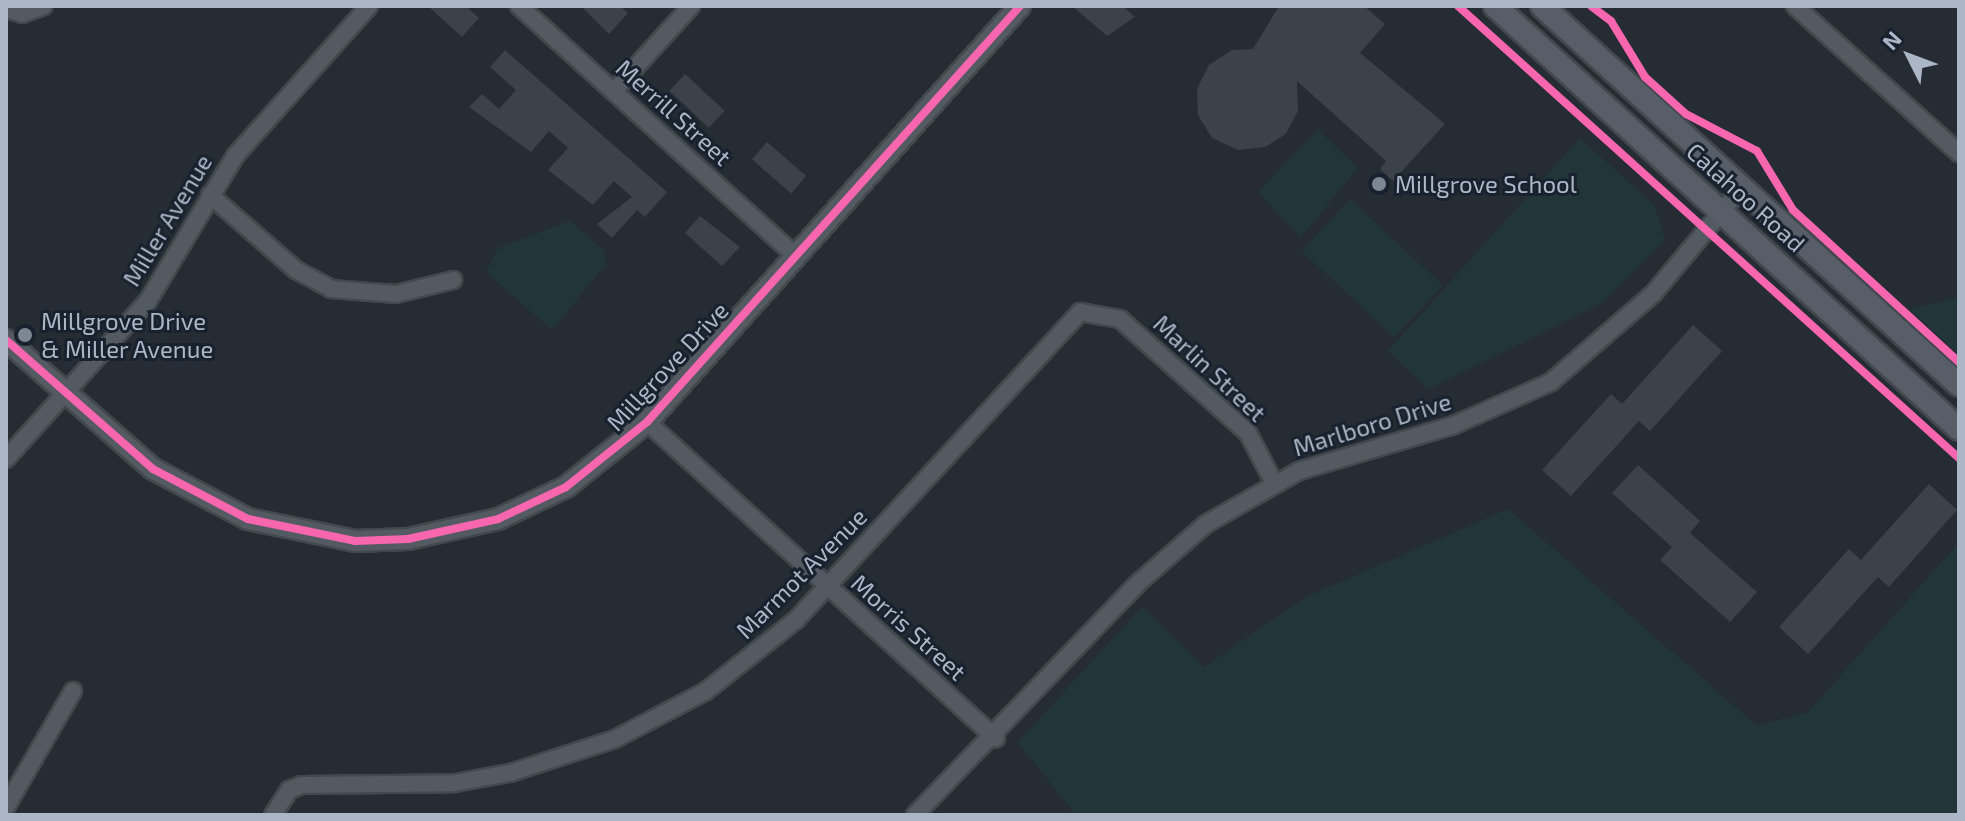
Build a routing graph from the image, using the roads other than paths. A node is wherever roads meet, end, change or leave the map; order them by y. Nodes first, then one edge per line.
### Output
1 (44, 6) edge
2 (369, 6) edge
3 (519, 6) edge
4 (691, 6) edge
5 (1020, 6) edge
6 (1495, 6) edge
7 (1542, 6) edge
8 (1795, 6) edge
9 (6, 9) edge
10 (614, 91) junction
11 (1959, 153) edge
12 (1742, 187) junction
13 (210, 195) junction
14 (1723, 212) junction
15 (795, 255) junction
16 (453, 280) dead end
17 (1093, 310) joint
18 (6, 340) edge
19 (1959, 385) edge
20 (65, 393) junction
21 (647, 422) junction
22 (1959, 429) edge
23 (6, 459) edge
24 (1274, 483) junction
25 (828, 586) junction
26 (73, 691) dead end
27 (996, 738) junction
28 (6, 807) edge
29 (273, 815) edge
30 (915, 815) edge

1 - 9 street
2 - 13 street, Miller Avenue
3 - 10 street, Merrill Street
4 - 10 street
5 - 15 street, Millgrove Drive
6 - 14 main road, Calahoo Road
7 - 12 main road, Calahoo Road
8 - 11 street
10 - 15 street, Merrill Street
12 - 14 street, Marlboro Drive
12 - 19 main road, Calahoo Road
13 - 16 street
13 - 20 street, Miller Avenue
14 - 22 main road, Calahoo Road
14 - 24 street, Marlboro Drive
15 - 21 street, Millgrove Drive
17 - 24 street, Marlin Street
17 - 25 street, Marmot Avenue
18 - 20 street, Millgrove Drive
20 - 21 street, Millgrove Drive
20 - 23 street, Miller Avenue
21 - 25 street, Morris Street
24 - 27 street, Marlboro Drive
25 - 27 street, Morris Street
25 - 29 street, Marmot Avenue
26 - 28 street
27 - 30 street, Marlboro Drive

